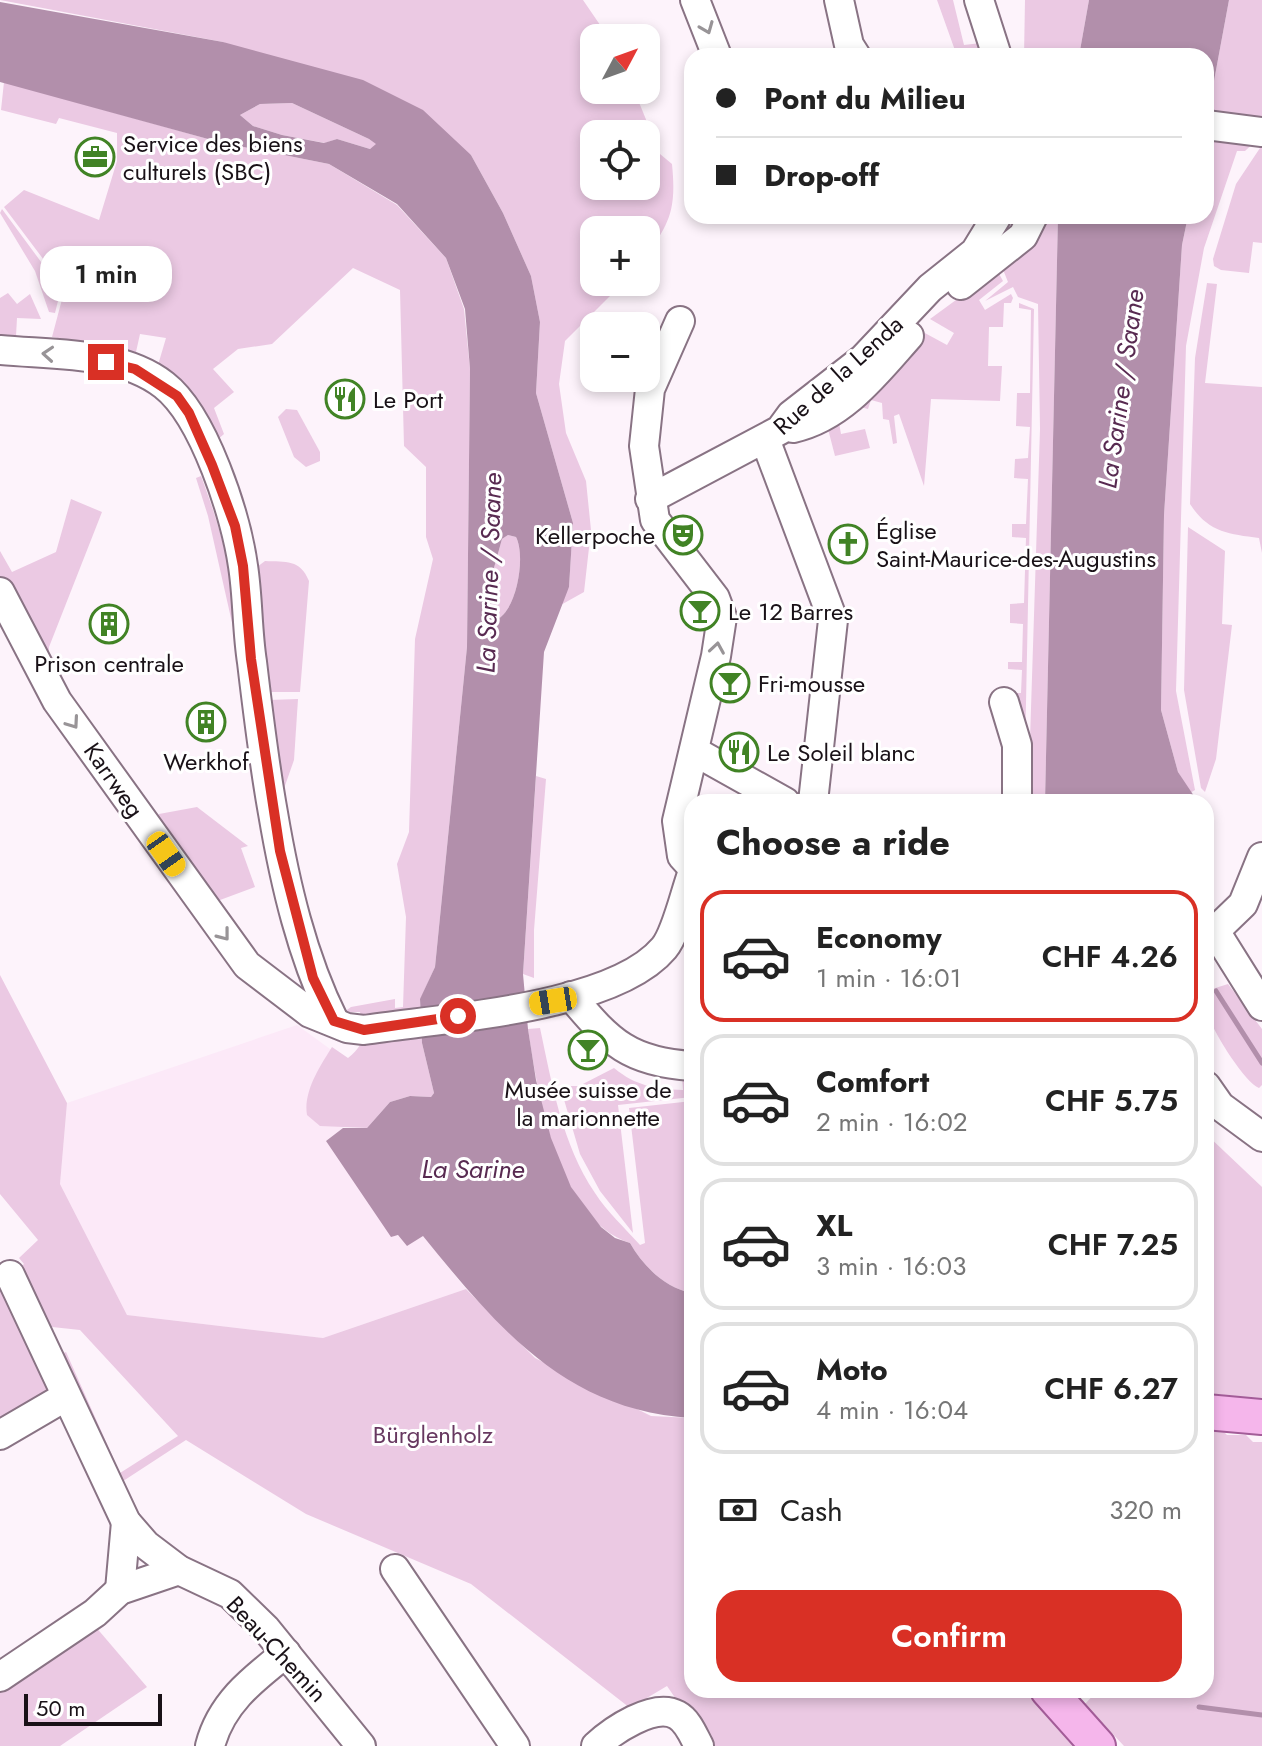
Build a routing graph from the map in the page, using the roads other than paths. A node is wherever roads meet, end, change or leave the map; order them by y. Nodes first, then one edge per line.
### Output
1 (695, 0) edge
2 (839, 0) edge
3 (979, 0) edge
4 (714, 48) edge
5 (851, 48) edge
6 (994, 48) edge
7 (1214, 126) edge
8 (1262, 132) edge
9 (992, 224) edge
10 (1029, 224) edge
11 (680, 321) dead end
12 (0, 350) edge
13 (772, 435) junction
14 (650, 499) junction
15 (0, 592) edge
16 (1004, 702) dead end
17 (694, 751) junction
18 (771, 794) edge
19 (814, 794) edge
20 (1017, 794) edge
21 (1262, 857) edge
22 (684, 858) edge
23 (684, 896) edge
24 (1214, 928) edge
25 (1214, 935) edge
26 (562, 999) junction
27 (1262, 1006) edge
28 (334, 1021) junction
29 (684, 1065) edge
30 (1214, 1097) edge
31 (1262, 1137) edge
32 (10, 1275) dead end
33 (65, 1397) junction
34 (1214, 1413) edge
35 (1262, 1417) edge
36 (0, 1435) edge
37 (126, 1522) junction
38 (395, 1569) dead end
39 (179, 1570) junction
40 (120, 1590) junction
41 (286, 1653) junction
42 (0, 1677) edge
43 (1055, 1698) edge
44 (210, 1746) edge
45 (361, 1746) edge
46 (515, 1746) edge
47 (596, 1746) edge
48 (699, 1746) edge
49 (1098, 1746) edge

1 -> 4 street
2 - 5 street
3 - 6 street
7 - 8 street
9 - 13 street, Rue de la Lenda
10 - 13 street
11 - 14 street
28 -> 12 street
13 - 14 street, Rue de la Lenda
13 - 19 street
17 -> 14 street
15 -> 28 street, Karrweg
16 - 20 street
17 - 18 street
17 - 22 street
21 - 24 street
23 - 26 street
25 - 27 street
26 - 28 street, Karrweg
26 - 29 street
30 - 31 street
32 - 33 street, Beau-Chemin
33 - 36 street
33 - 37 street, Beau-Chemin
34 - 35 main road
37 - 39 street, Beau-Chemin
37 - 40 street
38 - 46 street
39 - 40 street
39 - 41 street, Beau-Chemin
40 - 42 street
41 - 44 street
41 - 45 street, Beau-Chemin
43 - 49 main road
47 - 48 street

